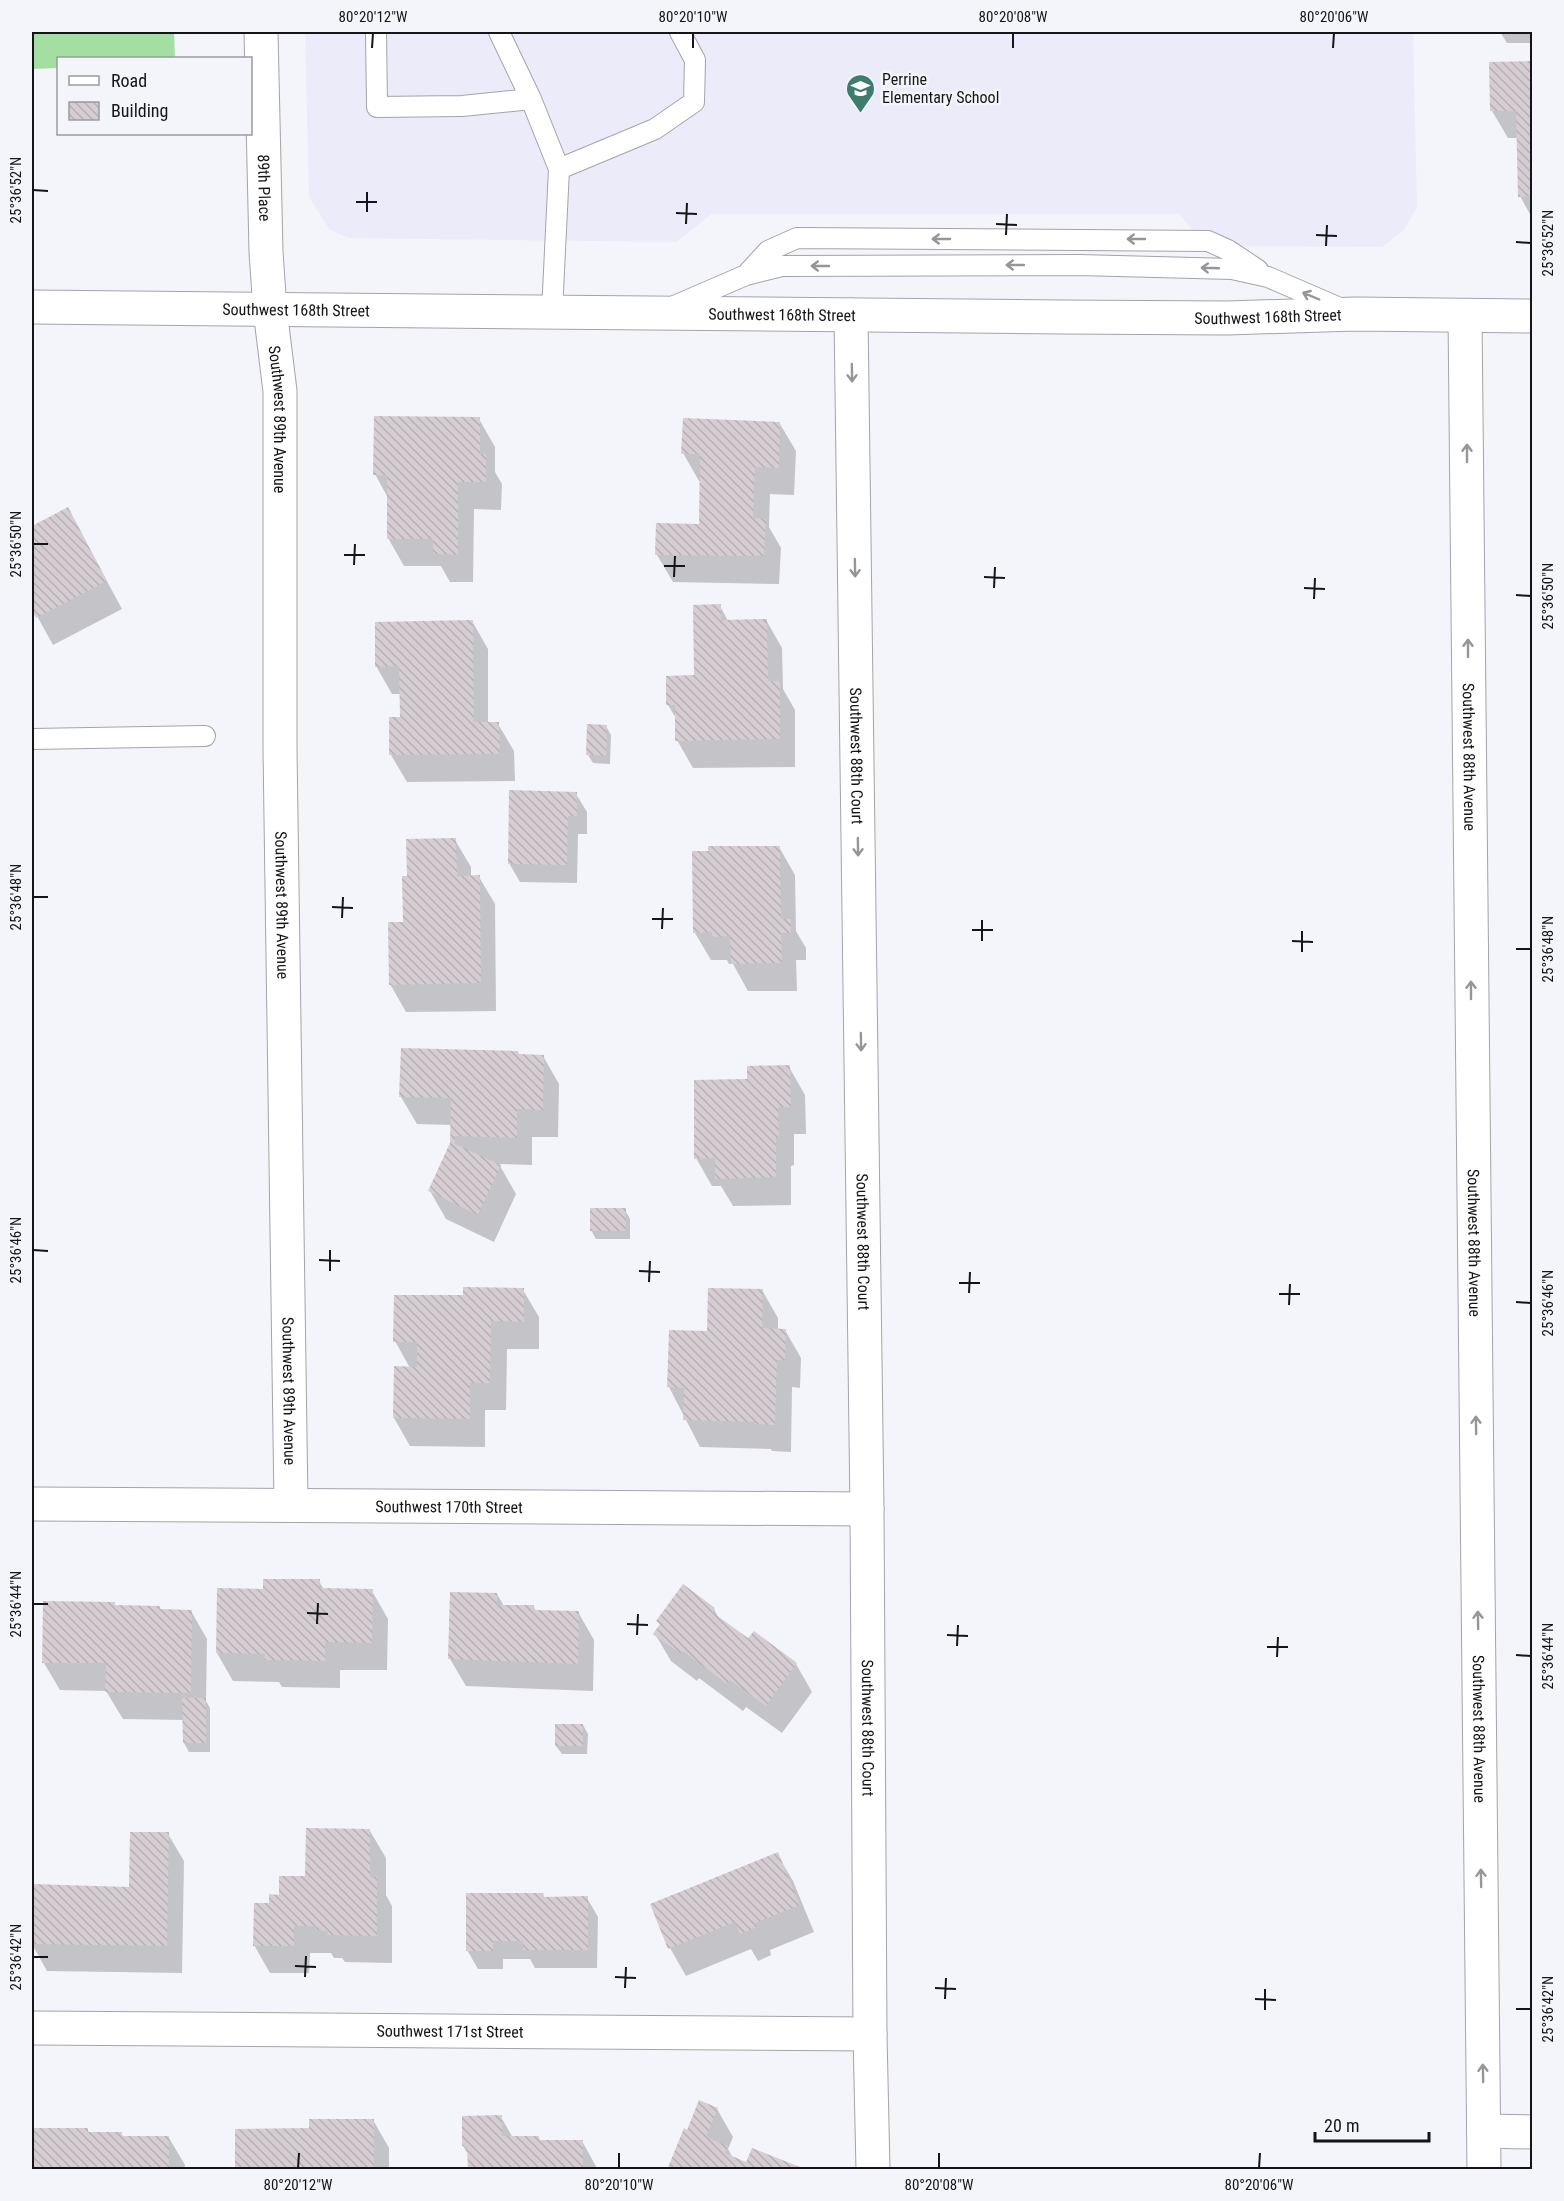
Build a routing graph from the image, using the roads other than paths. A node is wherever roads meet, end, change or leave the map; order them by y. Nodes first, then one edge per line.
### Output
1 (261, 32) edge
2 (375, 32) edge
3 (499, 32) edge
4 (680, 32) edge
5 (531, 99) junction
6 (559, 169) junction
7 (746, 275) junction
8 (1268, 277) junction
9 (32, 307) edge
10 (270, 310) junction
11 (552, 312) junction
12 (660, 313) junction
13 (1355, 314) junction
14 (851, 315) junction
15 (1465, 316) junction
16 (1533, 316) edge
17 (205, 736) dead end
18 (32, 739) edge
19 (32, 1504) edge
20 (291, 1504) junction
21 (867, 1509) junction
22 (32, 2028) edge
23 (870, 2034) junction
24 (1484, 2131) junction
25 (1533, 2132) edge
26 (873, 2169) edge
27 (1484, 2169) edge

1 - 10 street, 89th Place
2 - 5 lane
3 - 5 lane
4 - 6 lane
5 - 6 lane
6 - 11 lane
8 -> 7 lane
8 -> 7 lane
7 - 12 lane
13 -> 8 lane
9 - 10 street, Southwest 168th Street
10 - 11 street, Southwest 168th Street
10 - 20 street, Southwest 89th Avenue
11 - 12 street, Southwest 168th Street
12 - 14 street, Southwest 168th Street
13 - 14 street, Southwest 168th Street
13 - 15 street, Southwest 168th Street
14 -> 21 street, Southwest 88th Court
15 - 16 street, Southwest 168th Street
24 -> 15 street, Southwest 88th Avenue
17 - 18 lane
19 - 20 street, Southwest 170th Street
20 - 21 street, Southwest 170th Street
21 - 23 street, Southwest 88th Court
22 - 23 street, Southwest 171st Street
23 - 26 street, Southwest 88th Court
24 - 25 street
24 - 27 street, Southwest 88th Avenue

